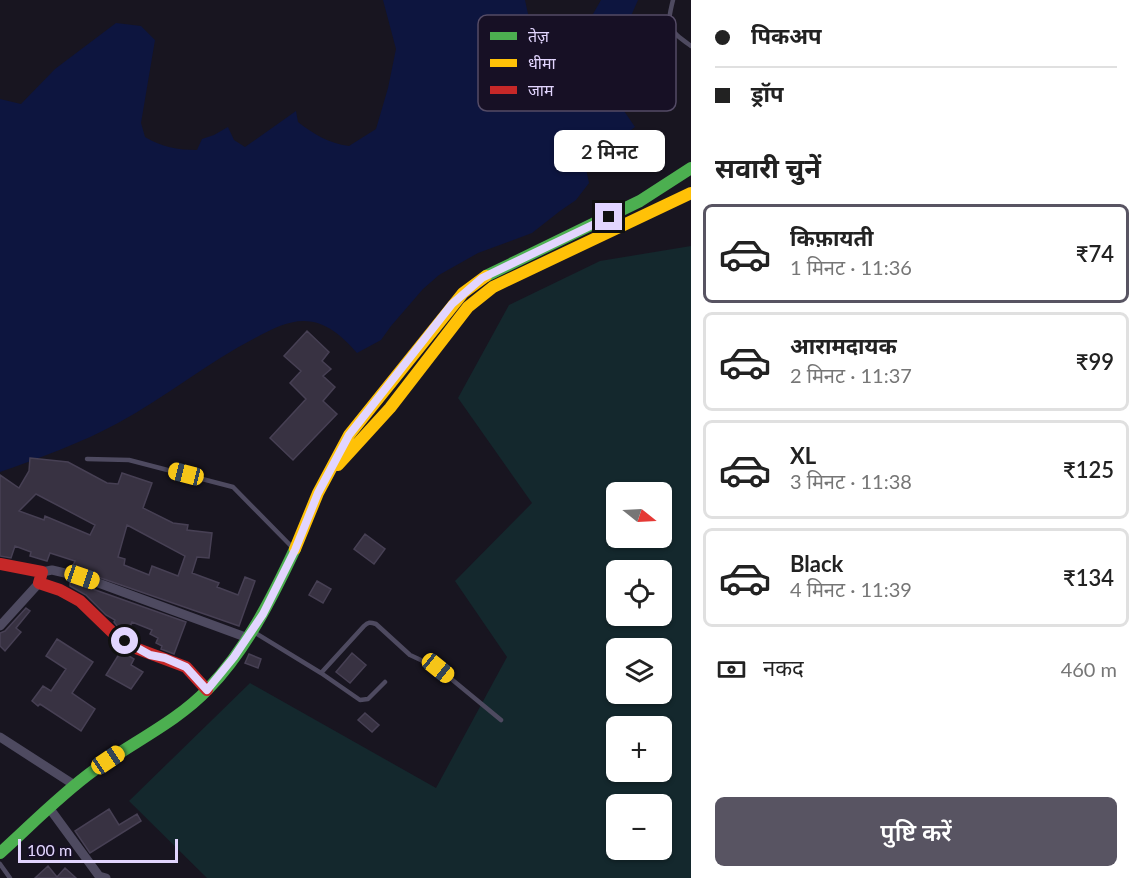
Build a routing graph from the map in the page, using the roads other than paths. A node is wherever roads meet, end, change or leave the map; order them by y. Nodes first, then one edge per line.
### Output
1 (673, 0) edge
2 (670, 15) edge
3 (676, 34) edge
4 (691, 46) edge
5 (691, 168) edge
6 (691, 193) edge
7 (87, 459) dead end
8 (326, 479) junction
9 (295, 550) junction
10 (0, 564) edge
11 (41, 578) junction
12 (0, 626) edge
13 (250, 635) junction
14 (321, 673) junction
15 (386, 682) dead end
16 (207, 690) junction
17 (501, 720) dead end
18 (0, 736) edge
19 (76, 786) junction
20 (50, 809) junction
21 (0, 853) edge
22 (0, 864) edge
23 (100, 877) edge
24 (10, 878) edge

1 - 2 lane
3 - 4 lane
5 - 8 street
6 - 8 street
7 - 9 lane
8 - 9 street
9 - 13 street
10 - 11 street
11 - 12 street
11 - 13 street
11 - 16 street
13 - 14 lane
13 - 16 street
14 - 15 lane
14 - 17 lane
16 - 19 street
18 - 19 street
19 - 20 street
20 - 21 street
20 - 23 street
22 - 24 lane

